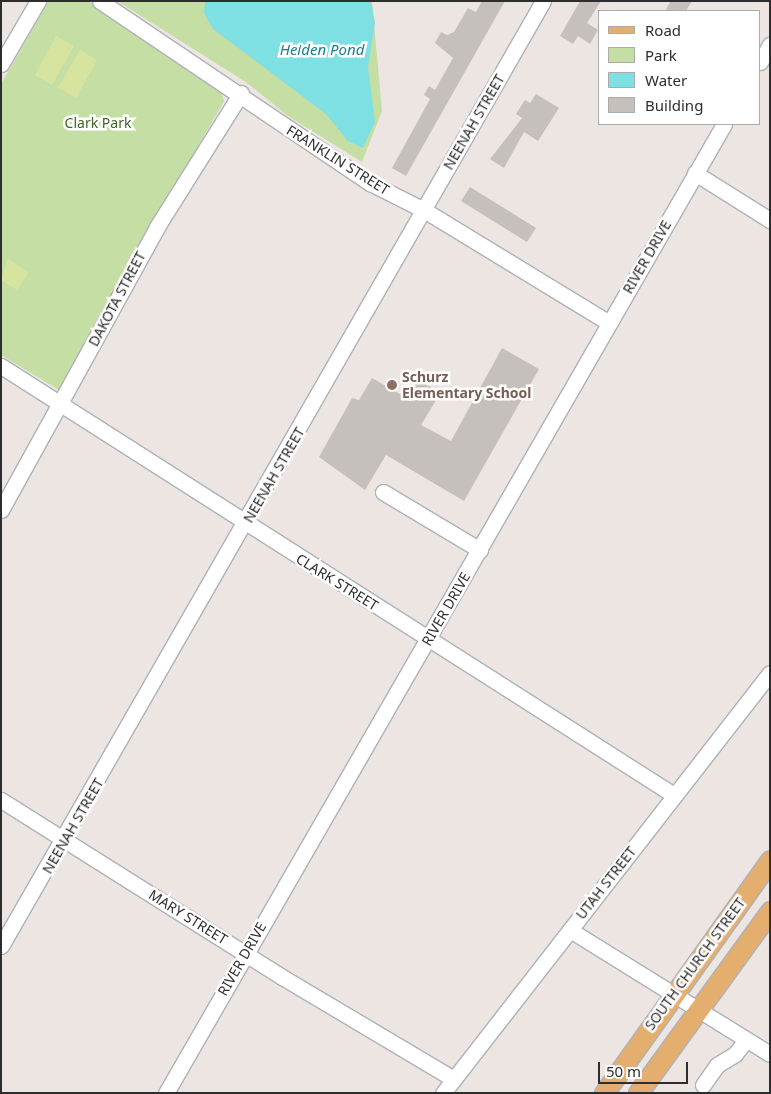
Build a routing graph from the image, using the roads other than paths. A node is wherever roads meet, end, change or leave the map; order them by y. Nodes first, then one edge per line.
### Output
1 (38, 1) edge
2 (100, 1) edge
3 (543, 1) edge
4 (770, 45) edge
5 (761, 60) edge
6 (1, 64) edge
7 (241, 93) junction
8 (723, 125) edge
9 (696, 173) junction
10 (424, 210) junction
11 (770, 220) edge
12 (609, 323) junction
13 (1, 366) edge
14 (61, 404) junction
15 (383, 492) dead end
16 (1, 510) edge
17 (246, 524) junction
18 (480, 550) junction
19 (429, 640) junction
20 (770, 673) edge
21 (674, 796) junction
22 (1, 800) edge
23 (65, 840) junction
24 (770, 860) edge
25 (770, 911) edge
26 (570, 930) junction
27 (1, 946) edge
28 (246, 953) junction
29 (672, 995) junction
30 (698, 1011) junction
31 (746, 1040) junction
32 (770, 1054) edge
33 (454, 1079) junction
34 (704, 1085) dead end
35 (166, 1093) edge
36 (444, 1093) edge
37 (604, 1093) edge
38 (638, 1093) edge

1 - 6 street
2 - 7 street, FRANKLIN STREET
3 - 10 street, NEENAH STREET
4 - 5 street
7 - 10 street, FRANKLIN STREET
7 - 14 street, DAKOTA STREET
8 - 9 street, RIVER DRIVE
9 - 11 street
9 - 12 street, RIVER DRIVE
10 - 12 street, FRANKLIN STREET
10 - 17 street, NEENAH STREET
12 - 18 street, RIVER DRIVE
13 - 14 street, CLARK STREET
14 - 16 street, DAKOTA STREET
14 - 17 street, CLARK STREET
15 - 18 street
17 - 19 street, CLARK STREET
17 - 23 street, NEENAH STREET
18 - 19 street, RIVER DRIVE
19 - 21 street, CLARK STREET
19 - 28 street, RIVER DRIVE
20 - 21 street, UTAH STREET
21 - 26 street, UTAH STREET
22 - 23 street, MARY STREET
23 - 27 street, NEENAH STREET
23 - 28 street, MARY STREET
24 - 29 main road, SOUTH CHURCH STREET
25 - 30 main road
26 - 29 street
26 - 33 street, UTAH STREET
28 - 33 street, MARY STREET
28 - 35 street, RIVER DRIVE
29 - 30 street
29 - 37 main road, SOUTH CHURCH STREET
30 - 31 street
30 - 38 main road
31 - 32 street
31 - 34 street
33 - 36 street, UTAH STREET

